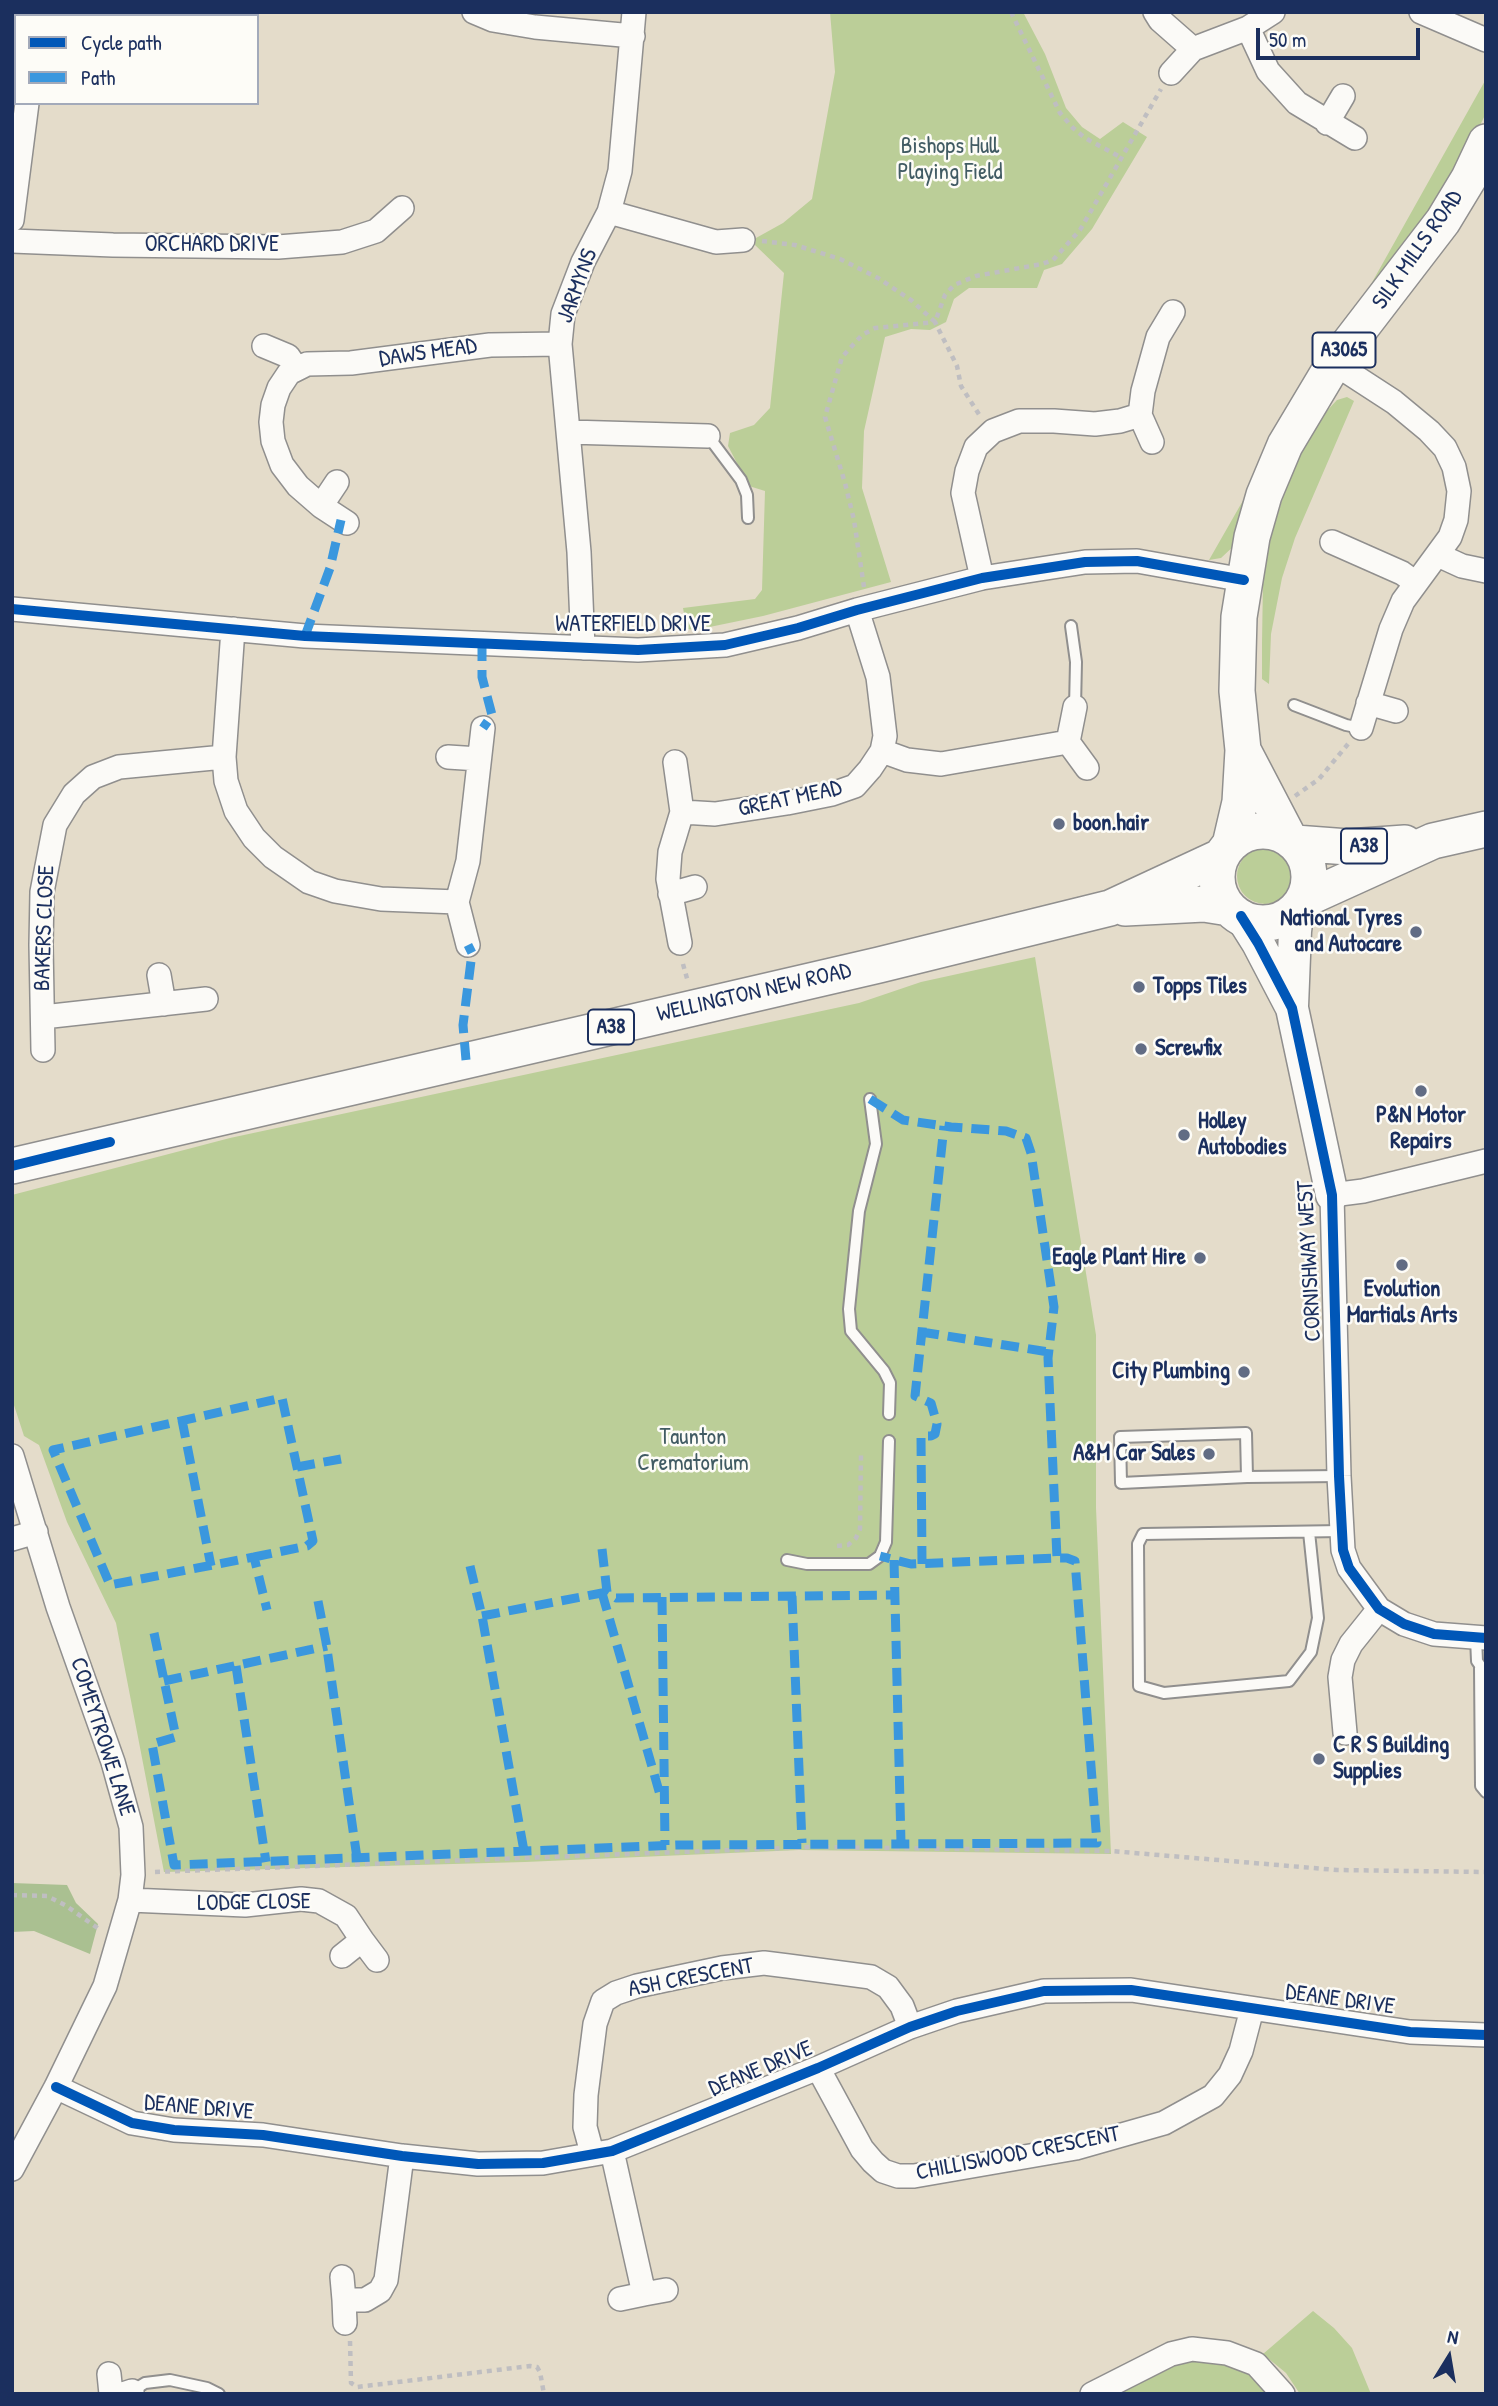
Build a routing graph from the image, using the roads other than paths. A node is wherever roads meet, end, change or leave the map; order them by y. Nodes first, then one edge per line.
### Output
1 (474, 12) edge
2 (634, 12) edge
3 (1155, 12) edge
4 (1273, 12) edge
5 (1420, 12) edge
6 (1248, 28) junction
7 (633, 36) junction
8 (1486, 40) edge
9 (1193, 49) junction
10 (1171, 73) road end
11 (1343, 96) dead end
12 (27, 105) edge
13 (1327, 123) junction
14 (1355, 138) dead end
15 (1486, 142) edge
16 (402, 208) dead end
17 (609, 212) junction
18 (12, 220) edge
19 (743, 240) road end
20 (12, 241) edge
21 (1173, 312) dead end
22 (560, 344) junction
23 (264, 346) dead end
24 (1334, 363) junction
25 (298, 369) junction
26 (1140, 415) junction
27 (569, 432) junction
28 (692, 441) joint
29 (1152, 443) dead end
30 (337, 482) dead end
31 (321, 506) junction
32 (748, 518) dead end
33 (346, 523) dead end
34 (1332, 542) dead end
35 (1438, 555) junction
36 (1486, 571) edge
37 (982, 578) junction
38 (1244, 580) junction
39 (1416, 583) junction
40 (12, 609) edge
41 (862, 609) junction
42 (1071, 626) dead end
43 (233, 629) junction
44 (583, 648) junction
45 (1368, 703) junction
46 (1294, 705) dead end
47 (1075, 707) joint
48 (1396, 711) dead end
49 (1361, 728) joint
50 (482, 729) dead end
51 (1068, 742) junction
52 (1243, 750) junction
53 (882, 751) junction
54 (224, 757) junction
55 (447, 757) dead end
56 (479, 760) junction
57 (675, 762) dead end
58 (1087, 768) dead end
59 (682, 812) junction
60 (1478, 834) edge
61 (1292, 841) junction
62 (1433, 841) junction
63 (1226, 850) junction
64 (695, 887) dead end
65 (670, 894) junction
66 (457, 902) junction
67 (1301, 903) junction
68 (1110, 908) junction
69 (1235, 912) junction
70 (680, 943) road end
71 (468, 945) dead end
72 (159, 975) dead end
73 (206, 999) dead end
74 (164, 1004) junction
75 (1292, 1008) junction
76 (43, 1017) junction
77 (43, 1050) dead end
78 (870, 1099) dead end
79 (1486, 1161) edge
80 (12, 1166) edge
81 (1332, 1195) junction
82 (889, 1414) dead end
83 (889, 1441) dead end
84 (12, 1456) edge
85 (1339, 1476) junction
86 (1247, 1477) junction
87 (1342, 1531) junction
88 (36, 1532) junction
89 (1310, 1532) junction
90 (12, 1539) edge
91 (787, 1560) dead end
92 (1379, 1609) junction
93 (1481, 1638) edge
94 (1483, 1670) edge
95 (1345, 1734) dead end
96 (1486, 1792) edge
97 (130, 1900) junction
98 (362, 1940) junction
99 (342, 1956) dead end
100 (377, 1960) dead end
101 (1252, 2009) junction
102 (910, 2027) junction
103 (1486, 2035) edge
104 (818, 2068) junction
105 (56, 2087) junction
106 (602, 2152) junction
107 (402, 2157) junction
108 (12, 2169) edge
109 (666, 2290) dead end
110 (643, 2294) junction
111 (344, 2300) road end
112 (620, 2300) dead end
113 (119, 2388) edge
114 (219, 2394) edge
115 (1091, 2394) edge
116 (1283, 2394) edge

1 - 7 street
2 - 7 street, JARMYNS
3 - 9 street
4 - 6 street
5 - 8 street
6 - 9 street
6 - 13 street
7 - 17 street, JARMYNS
9 - 10 street
11 - 13 street
12 - 18 street
13 - 14 street
15 - 24 main road, SILK MILLS ROAD / A3065
16 - 20 street, ORCHARD DRIVE
17 - 19 street
17 - 22 street, JARMYNS
21 - 26 street
22 - 25 street, DAWS MEAD
22 - 27 street, JARMYNS
23 - 25 street
24 - 35 street
24 - 38 main road, SILK MILLS ROAD / A3065
25 - 31 street
26 - 29 street
26 - 37 street
27 - 28 street
27 - 44 street, JARMYNS
28 - 32 lane
30 - 31 street
31 - 33 street
34 - 39 street
35 - 36 street
35 - 39 street
37 - 38 street, WATERFIELD DRIVE
37 - 41 street, WATERFIELD DRIVE
38 - 52 main road, SILK MILLS ROAD / A3065
39 - 45 street
40 - 43 street, WATERFIELD DRIVE
41 - 44 street, WATERFIELD DRIVE
41 - 53 street
42 - 47 lane
43 - 44 street, WATERFIELD DRIVE
43 - 54 street
45 - 48 street
45 - 49 street
46 - 49 lane
47 - 51 street
50 - 56 street
51 - 53 street
51 - 58 street
52 - 61 main road, SILK MILLS ROAD / A3065
52 - 63 main road, SILK MILLS ROAD / A3065
53 - 59 street, GREAT MEAD
54 - 66 street
54 - 76 street, BAKERS CLOSE
55 - 56 street
56 - 66 street
57 - 59 street
59 - 65 street
60 - 62 main road, A38
61 - 62 main road, A38
61 - 63 main road, A38
61 - 67 main road, A38
62 - 67 main road, A38
63 - 68 main road, WELLINGTON NEW ROAD / A38
63 - 69 main road
64 - 65 street
65 - 70 street
66 - 71 street
67 - 69 main road, A38
67 - 75 street, CORNISHWAY WEST
68 - 69 main road, WELLINGTON NEW ROAD / A38
68 - 80 main road, WELLINGTON NEW ROAD / A38
69 - 75 street, CORNISHWAY WEST
72 - 74 street
73 - 74 street, BAKERS CLOSE
74 - 76 street, BAKERS CLOSE
75 - 81 street, CORNISHWAY WEST
76 - 77 street, BAKERS CLOSE
78 - 82 lane
79 - 81 street
81 - 85 street, CORNISHWAY WEST
83 - 91 lane
84 - 88 street, COMEYTROWE LANE
85 - 86 lane
85 - 87 street, CORNISHWAY WEST
86 - 86 lane
87 - 89 lane
87 - 92 street, CORNISHWAY WEST
88 - 90 street
88 - 97 street, COMEYTROWE LANE
89 - 89 lane
92 - 93 street
92 - 95 street
93 - 94 lane
94 - 96 lane
97 - 98 street, LODGE CLOSE
97 - 105 street, COMEYTROWE LANE
98 - 99 street
98 - 100 street, LODGE CLOSE
101 - 102 street, DEANE DRIVE
101 - 103 street, DEANE DRIVE
101 - 104 street, CHILLISWOOD CRESCENT
102 - 104 street, DEANE DRIVE
102 - 106 street, ASH CRESCENT
104 - 106 street, DEANE DRIVE
105 - 107 street, DEANE DRIVE
105 - 108 street, COMEYTROWE LANE
106 - 107 street, DEANE DRIVE
106 - 110 street, ASH CRESCENT
107 - 111 street
109 - 110 street
110 - 112 street
113 - 114 lane
115 - 116 street

